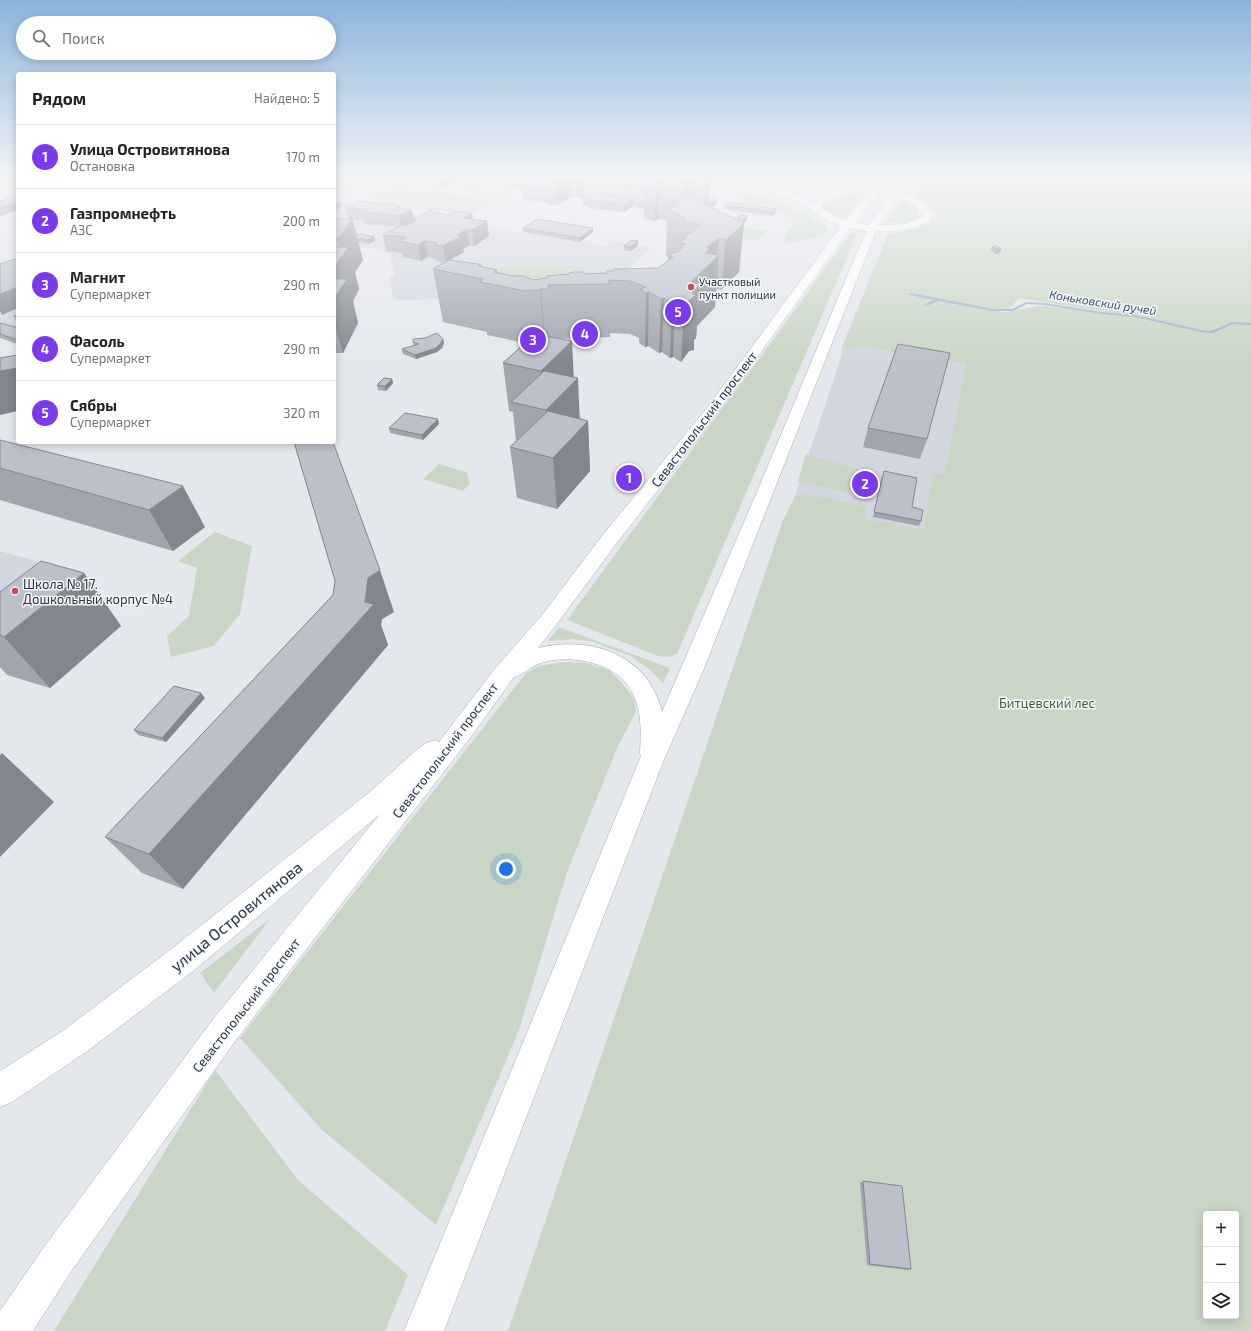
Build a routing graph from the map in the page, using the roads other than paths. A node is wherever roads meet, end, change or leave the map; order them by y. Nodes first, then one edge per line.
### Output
1 (850, 238) edge
2 (856, 238) edge
3 (501, 677) junction
4 (462, 731) junction
5 (651, 762) junction
6 (0, 1090) edge
7 (10, 1331) edge
8 (424, 1331) edge

1 - 3 main road, Севастопольский проспект
2 - 5 main road, Севастопольский проспект
3 - 4 main road, Севастопольский проспект
3 - 5 main road
4 - 6 main road, улица Островитянова
4 - 7 main road, Севастопольский проспект
5 - 8 main road, Севастопольский проспект

